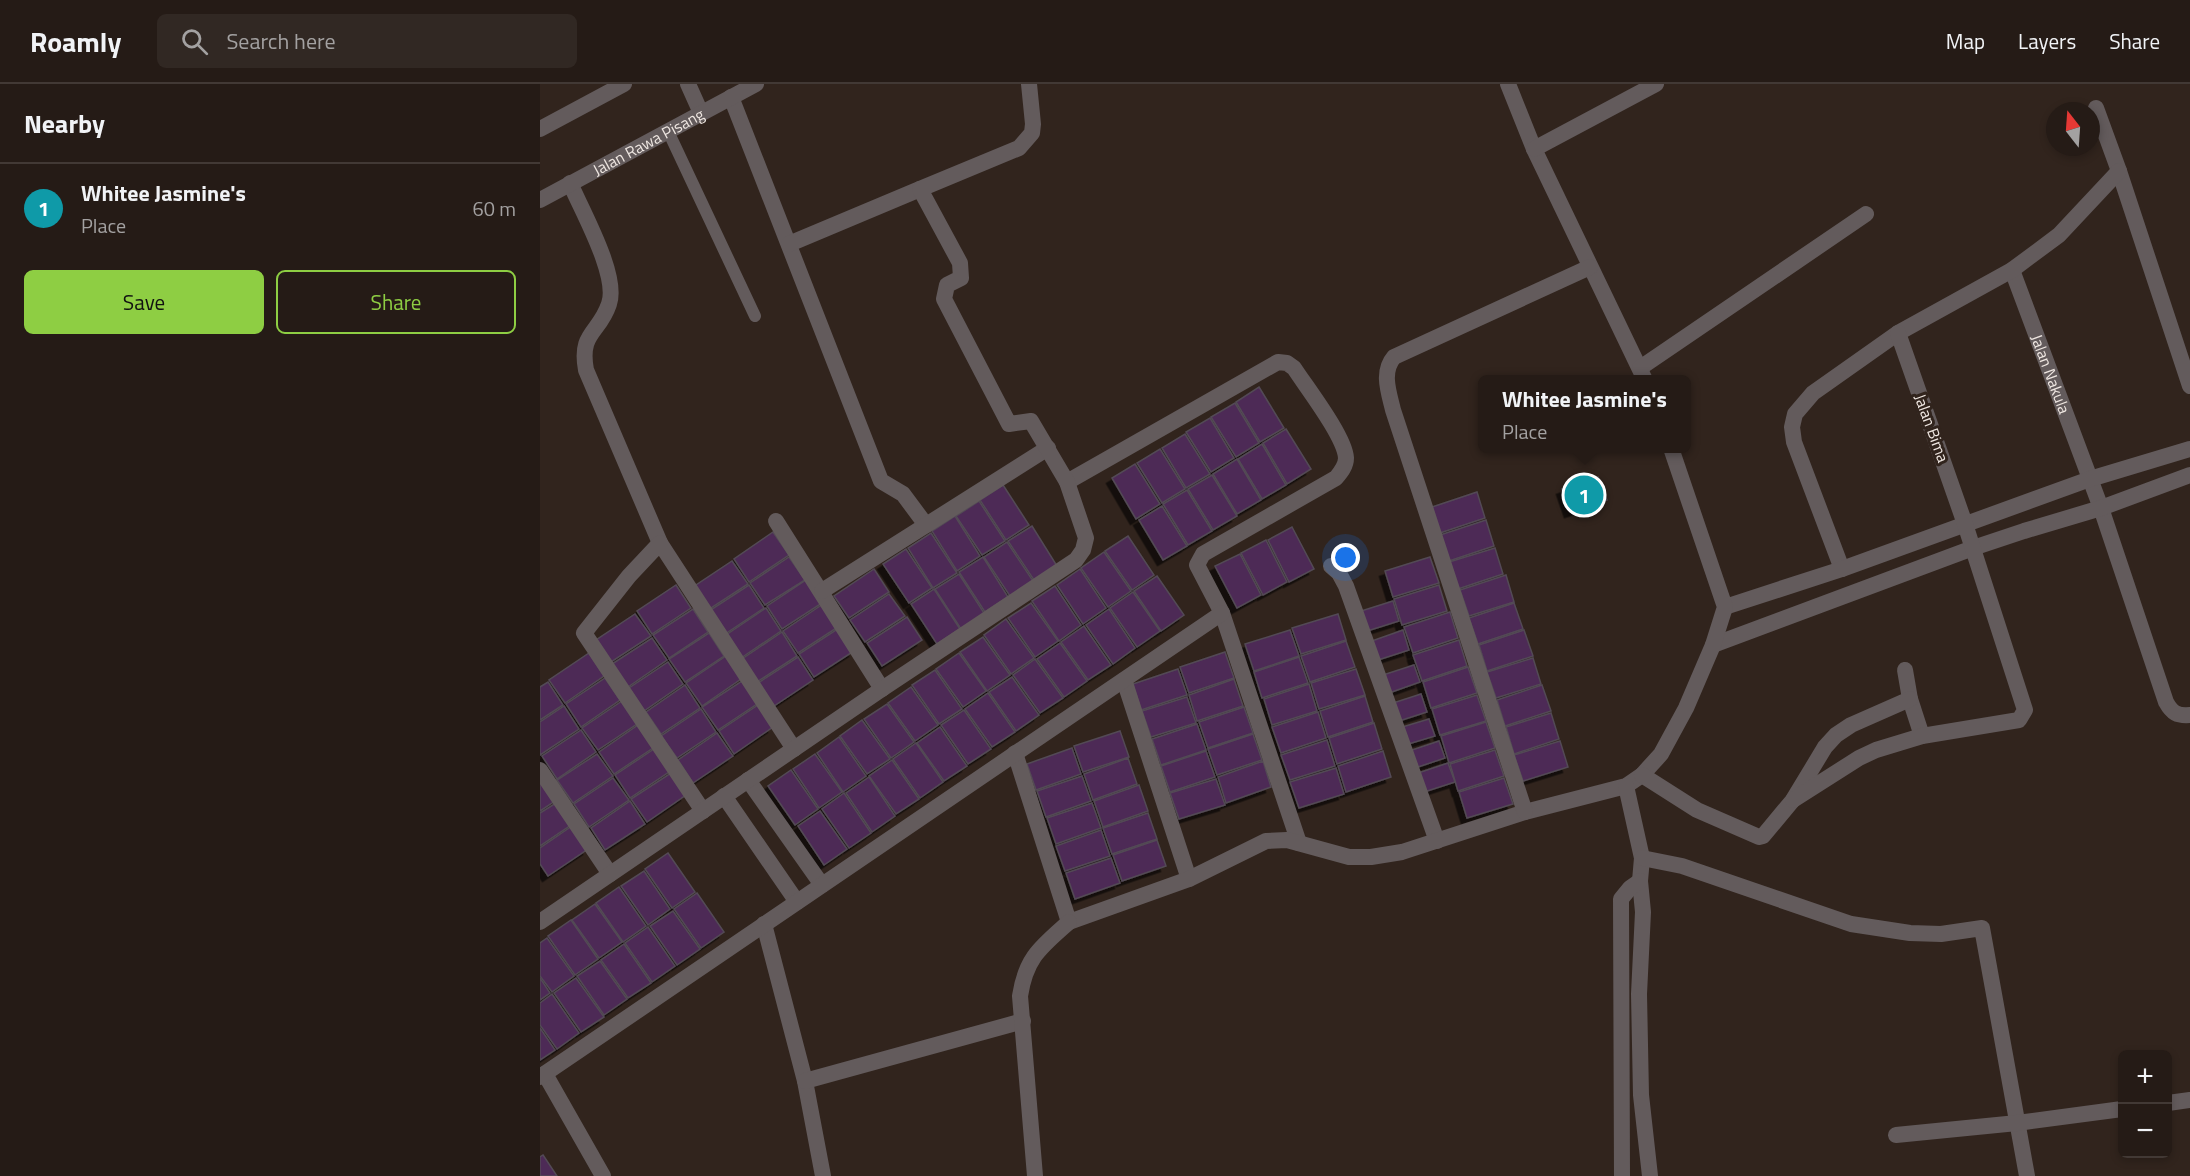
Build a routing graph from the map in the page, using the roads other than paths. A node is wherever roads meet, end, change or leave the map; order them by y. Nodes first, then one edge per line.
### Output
1 (624, 84) edge
2 (688, 84) edge
3 (756, 84) edge
4 (1029, 84) edge
5 (1508, 84) edge
6 (1656, 84) edge
7 (731, 97) junction
8 (701, 113) junction
9 (2100, 119) edge
10 (540, 129) edge
11 (668, 131) junction
12 (1534, 149) junction
13 (2119, 171) junction
14 (570, 183) junction
15 (920, 189) junction
16 (540, 200) edge
17 (1866, 214) dead end
18 (789, 244) junction
19 (1590, 267) junction
20 (2012, 270) junction
21 (755, 316) dead end
22 (1898, 333) junction
23 (1642, 374) edge
24 (2190, 386) edge
25 (1048, 448) junction
26 (2190, 449) edge
27 (1673, 453) edge
28 (2190, 475) edge
29 (2090, 479) junction
30 (1067, 482) junction
31 (2101, 508) junction
32 (776, 521) dead end
33 (1965, 524) junction
34 (926, 525) junction
35 (660, 543) junction
36 (1973, 548) junction
37 (1331, 566) dead end
38 (1842, 569) junction
39 (822, 591) junction
40 (1725, 607) junction
41 (1222, 613) junction
42 (1713, 645) junction
43 (1905, 670) dead end
44 (1124, 680) junction
45 (882, 688) junction
46 (1910, 699) junction
47 (2190, 715) edge
48 (1922, 736) junction
49 (794, 749) junction
50 (1015, 753) junction
51 (540, 770) edge
52 (1642, 775) junction
53 (748, 780) junction
54 (1626, 786) junction
55 (724, 796) junction
56 (1793, 800) junction
57 (703, 811) junction
58 (1525, 812) junction
59 (1437, 841) junction
60 (1299, 843) junction
61 (1642, 858) junction
62 (610, 874) junction
63 (1189, 879) junction
64 (1640, 881) junction
65 (822, 885) junction
66 (797, 902) junction
67 (540, 922) edge
68 (1069, 922) junction
69 (764, 924) junction
70 (1023, 1021) junction
71 (1641, 1061) junction
72 (1622, 1064) junction
73 (542, 1076) edge
74 (806, 1081) junction
75 (2190, 1100) edge
76 (2172, 1102) edge
77 (2118, 1110) edge
78 (2017, 1123) junction
79 (1896, 1135) dead end
80 (603, 1176) edge
81 (823, 1176) edge
82 (1035, 1176) edge
83 (1622, 1176) edge
84 (1650, 1176) edge
85 (2027, 1176) edge

1 - 10 street
2 - 8 street
3 - 7 street, Jalan Rawa Pisang
4 - 15 street
5 - 12 street
6 - 12 street
7 - 8 street, Jalan Rawa Pisang
7 - 18 street
8 - 11 street, Jalan Rawa Pisang
9 - 13 street
11 - 14 street, Jalan Rawa Pisang
11 - 21 lane
12 - 19 street
13 - 20 street
13 - 24 street
14 - 16 street, Jalan Rawa Pisang
14 - 35 street
15 - 18 street
15 - 25 street
17 - 23 street
18 - 34 street
19 - 23 street
19 - 58 street
20 - 22 street
20 - 29 street, Jalan Nakula
22 - 33 street, Jalan Bima
22 - 38 street
25 - 30 street
25 - 34 street
26 - 29 street
27 - 40 street
28 - 31 street
29 - 31 street, Jalan Nakula
29 - 33 street
30 - 41 street
30 - 45 street
31 - 36 street
31 - 47 street, Jalan Nakula
32 - 39 street
33 - 36 street, Jalan Bima
33 - 38 street
34 - 39 street
35 - 49 street
35 - 57 street
36 - 42 street
36 - 48 street, Jalan Bima
37 - 59 street
38 - 40 street
39 - 45 street
40 - 42 street
41 - 44 street
41 - 60 street
42 - 52 street
43 - 46 street
44 - 50 street
44 - 63 street
45 - 49 street
46 - 48 street
46 - 56 street
48 - 56 street, Jalan Bima
49 - 53 street
50 - 65 street
50 - 68 street
51 - 62 street
52 - 54 street
52 - 56 street
53 - 55 street
53 - 65 street
54 - 58 street
54 - 61 street
55 - 57 street
55 - 66 street
57 - 62 street
58 - 59 street
59 - 60 street
60 - 63 street
61 - 64 street
61 - 78 street
62 - 67 street
63 - 68 street
64 - 71 street
64 - 72 street
65 - 66 street
66 - 69 street
68 - 70 street
69 - 73 street
69 - 74 street
70 - 74 street
70 - 82 street
71 - 72 street
71 - 84 street
72 - 83 street
73 - 80 street
74 - 81 street
75 - 76 street
77 - 78 street
78 - 79 street
78 - 85 street

